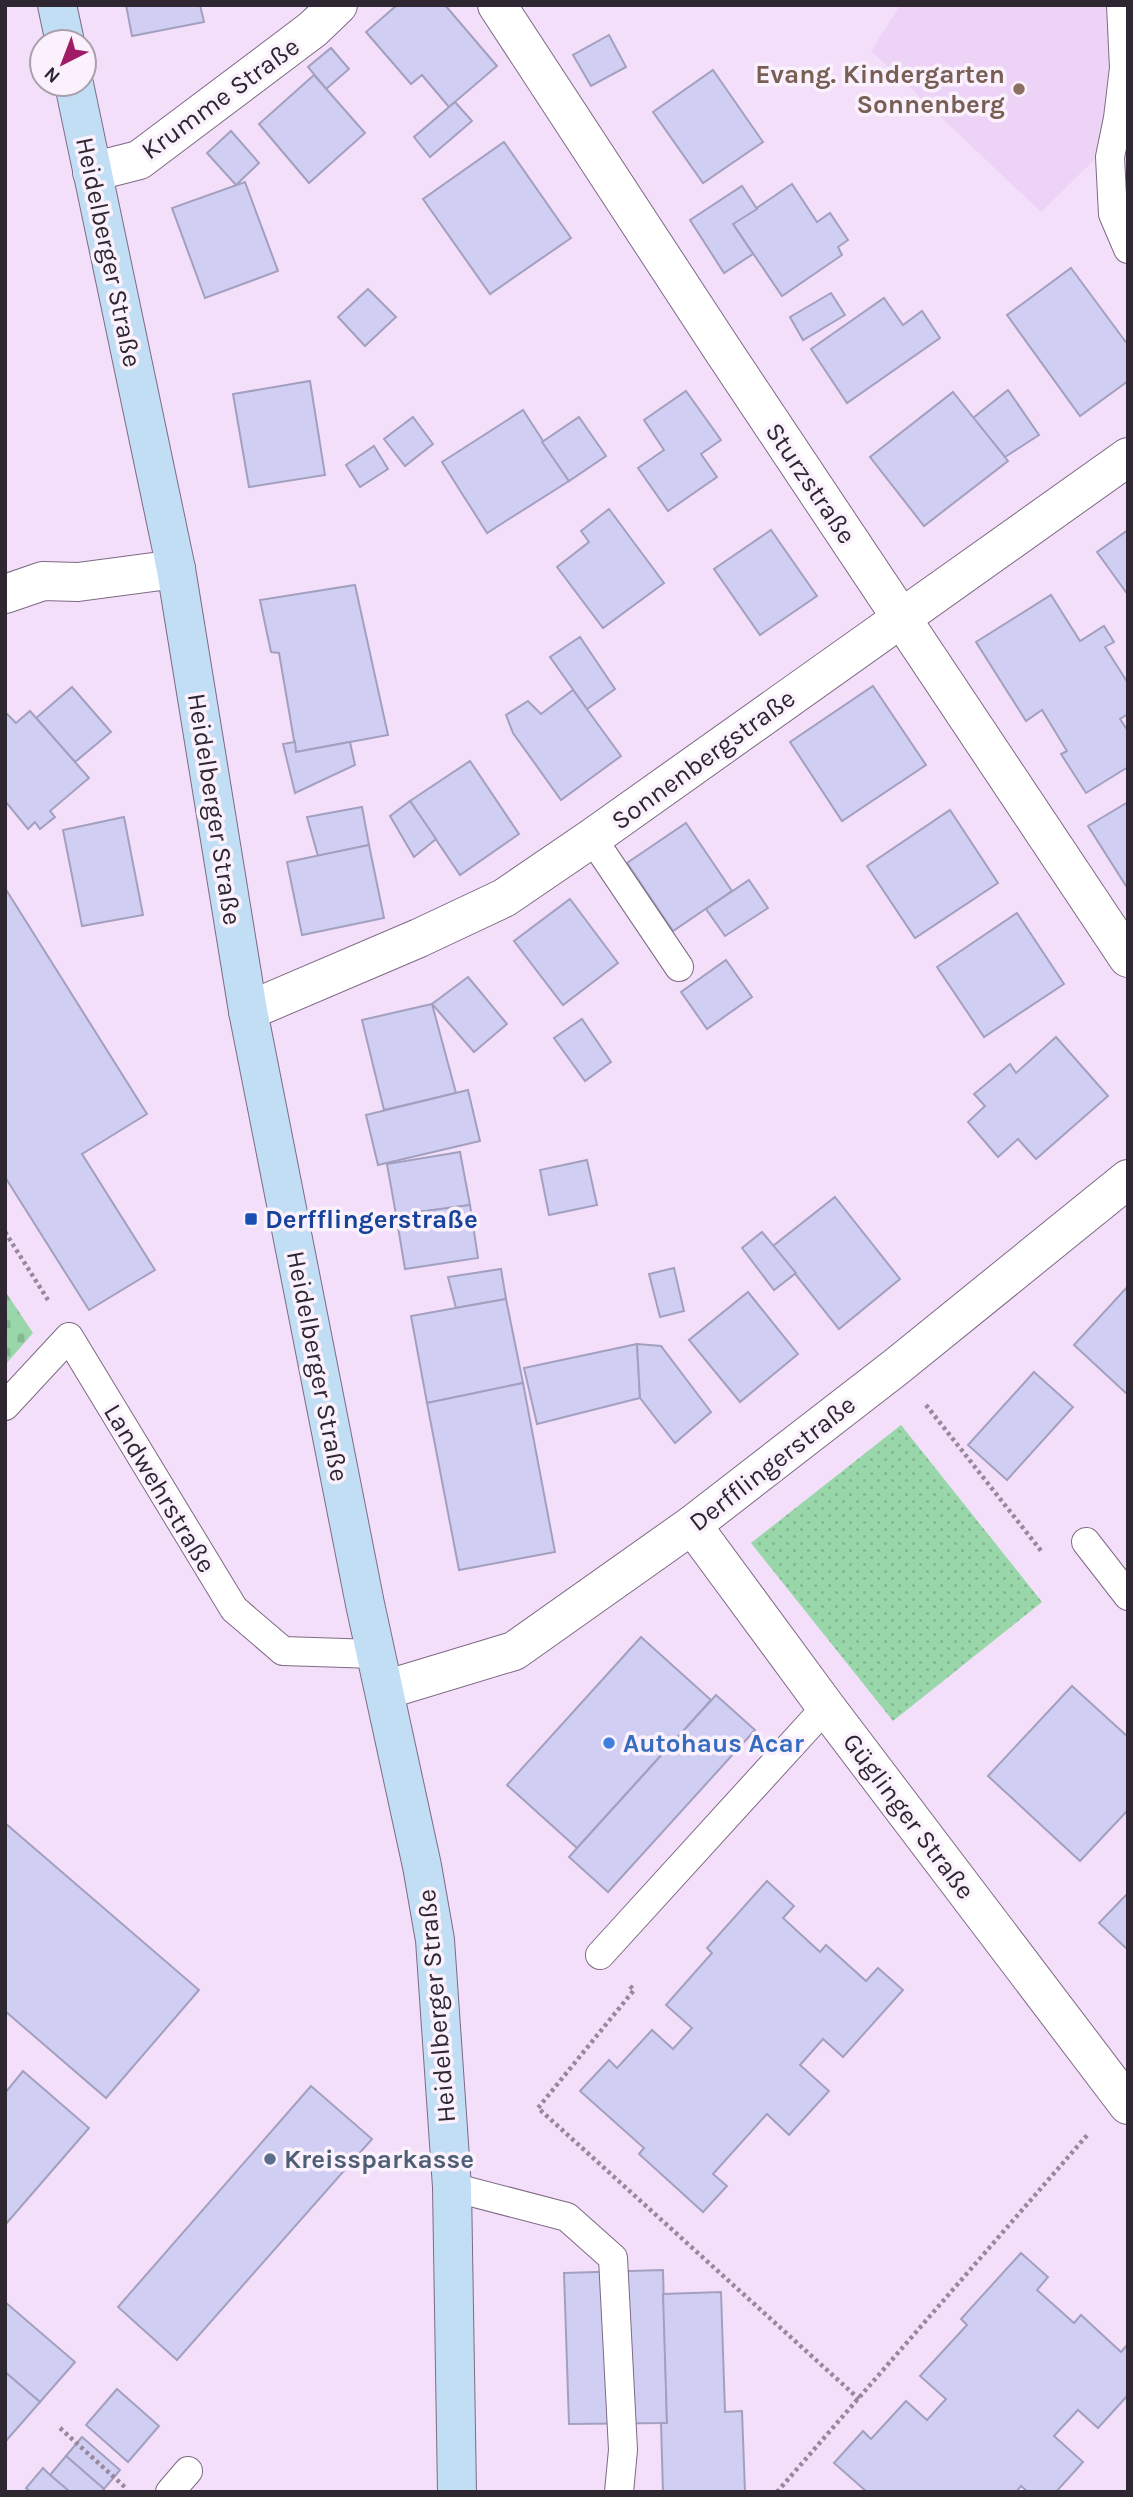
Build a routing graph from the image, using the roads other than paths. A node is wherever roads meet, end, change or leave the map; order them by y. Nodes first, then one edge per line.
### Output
1 (57, 5) edge
2 (338, 5) edge
3 (497, 5) edge
4 (1121, 5) edge
5 (62, 28) edge
6 (77, 98) edge
7 (92, 173) junction
8 (1128, 250) edge
9 (1128, 457) edge
10 (176, 569) junction
11 (5, 594) edge
12 (901, 618) junction
13 (592, 838) junction
14 (1128, 958) edge
15 (679, 967) dead end
16 (248, 1011) junction
17 (1128, 1179) edge
18 (5, 1406) edge
19 (692, 1525) junction
20 (1086, 1542) road end
21 (1128, 1596) edge
22 (376, 1654) junction
23 (385, 1690) junction
24 (826, 1707) junction
25 (600, 1955) road end
26 (1124, 2100) edge
27 (452, 2187) junction
28 (188, 2471) dead end
29 (170, 2492) edge
30 (457, 2492) edge
31 (619, 2492) edge

1 - 5 main road
2 - 7 street, Krumme Straße
3 - 12 street, Sturzstraße
4 - 8 lane
6 - 7 main road, Heidelberger Straße
7 - 10 main road, Heidelberger Straße
9 - 12 street, Sonnenbergstraße
10 - 11 street
10 - 16 main road, Heidelberger Straße
12 - 13 street, Sonnenbergstraße
12 - 14 street, Sturzstraße
13 - 15 lane
13 - 16 street, Sonnenbergstraße
16 - 22 main road, Heidelberger Straße
17 - 19 street, Derfflingerstraße
18 - 22 lane, Landwehrstraße
19 - 23 street, Derfflingerstraße
19 - 24 street, Güglinger Straße
20 - 21 lane
22 - 23 main road, Heidelberger Straße
23 - 27 main road, Heidelberger Straße
24 - 25 lane
24 - 26 street, Güglinger Straße
27 - 30 main road, Heidelberger Straße
27 - 31 lane
28 - 29 lane

